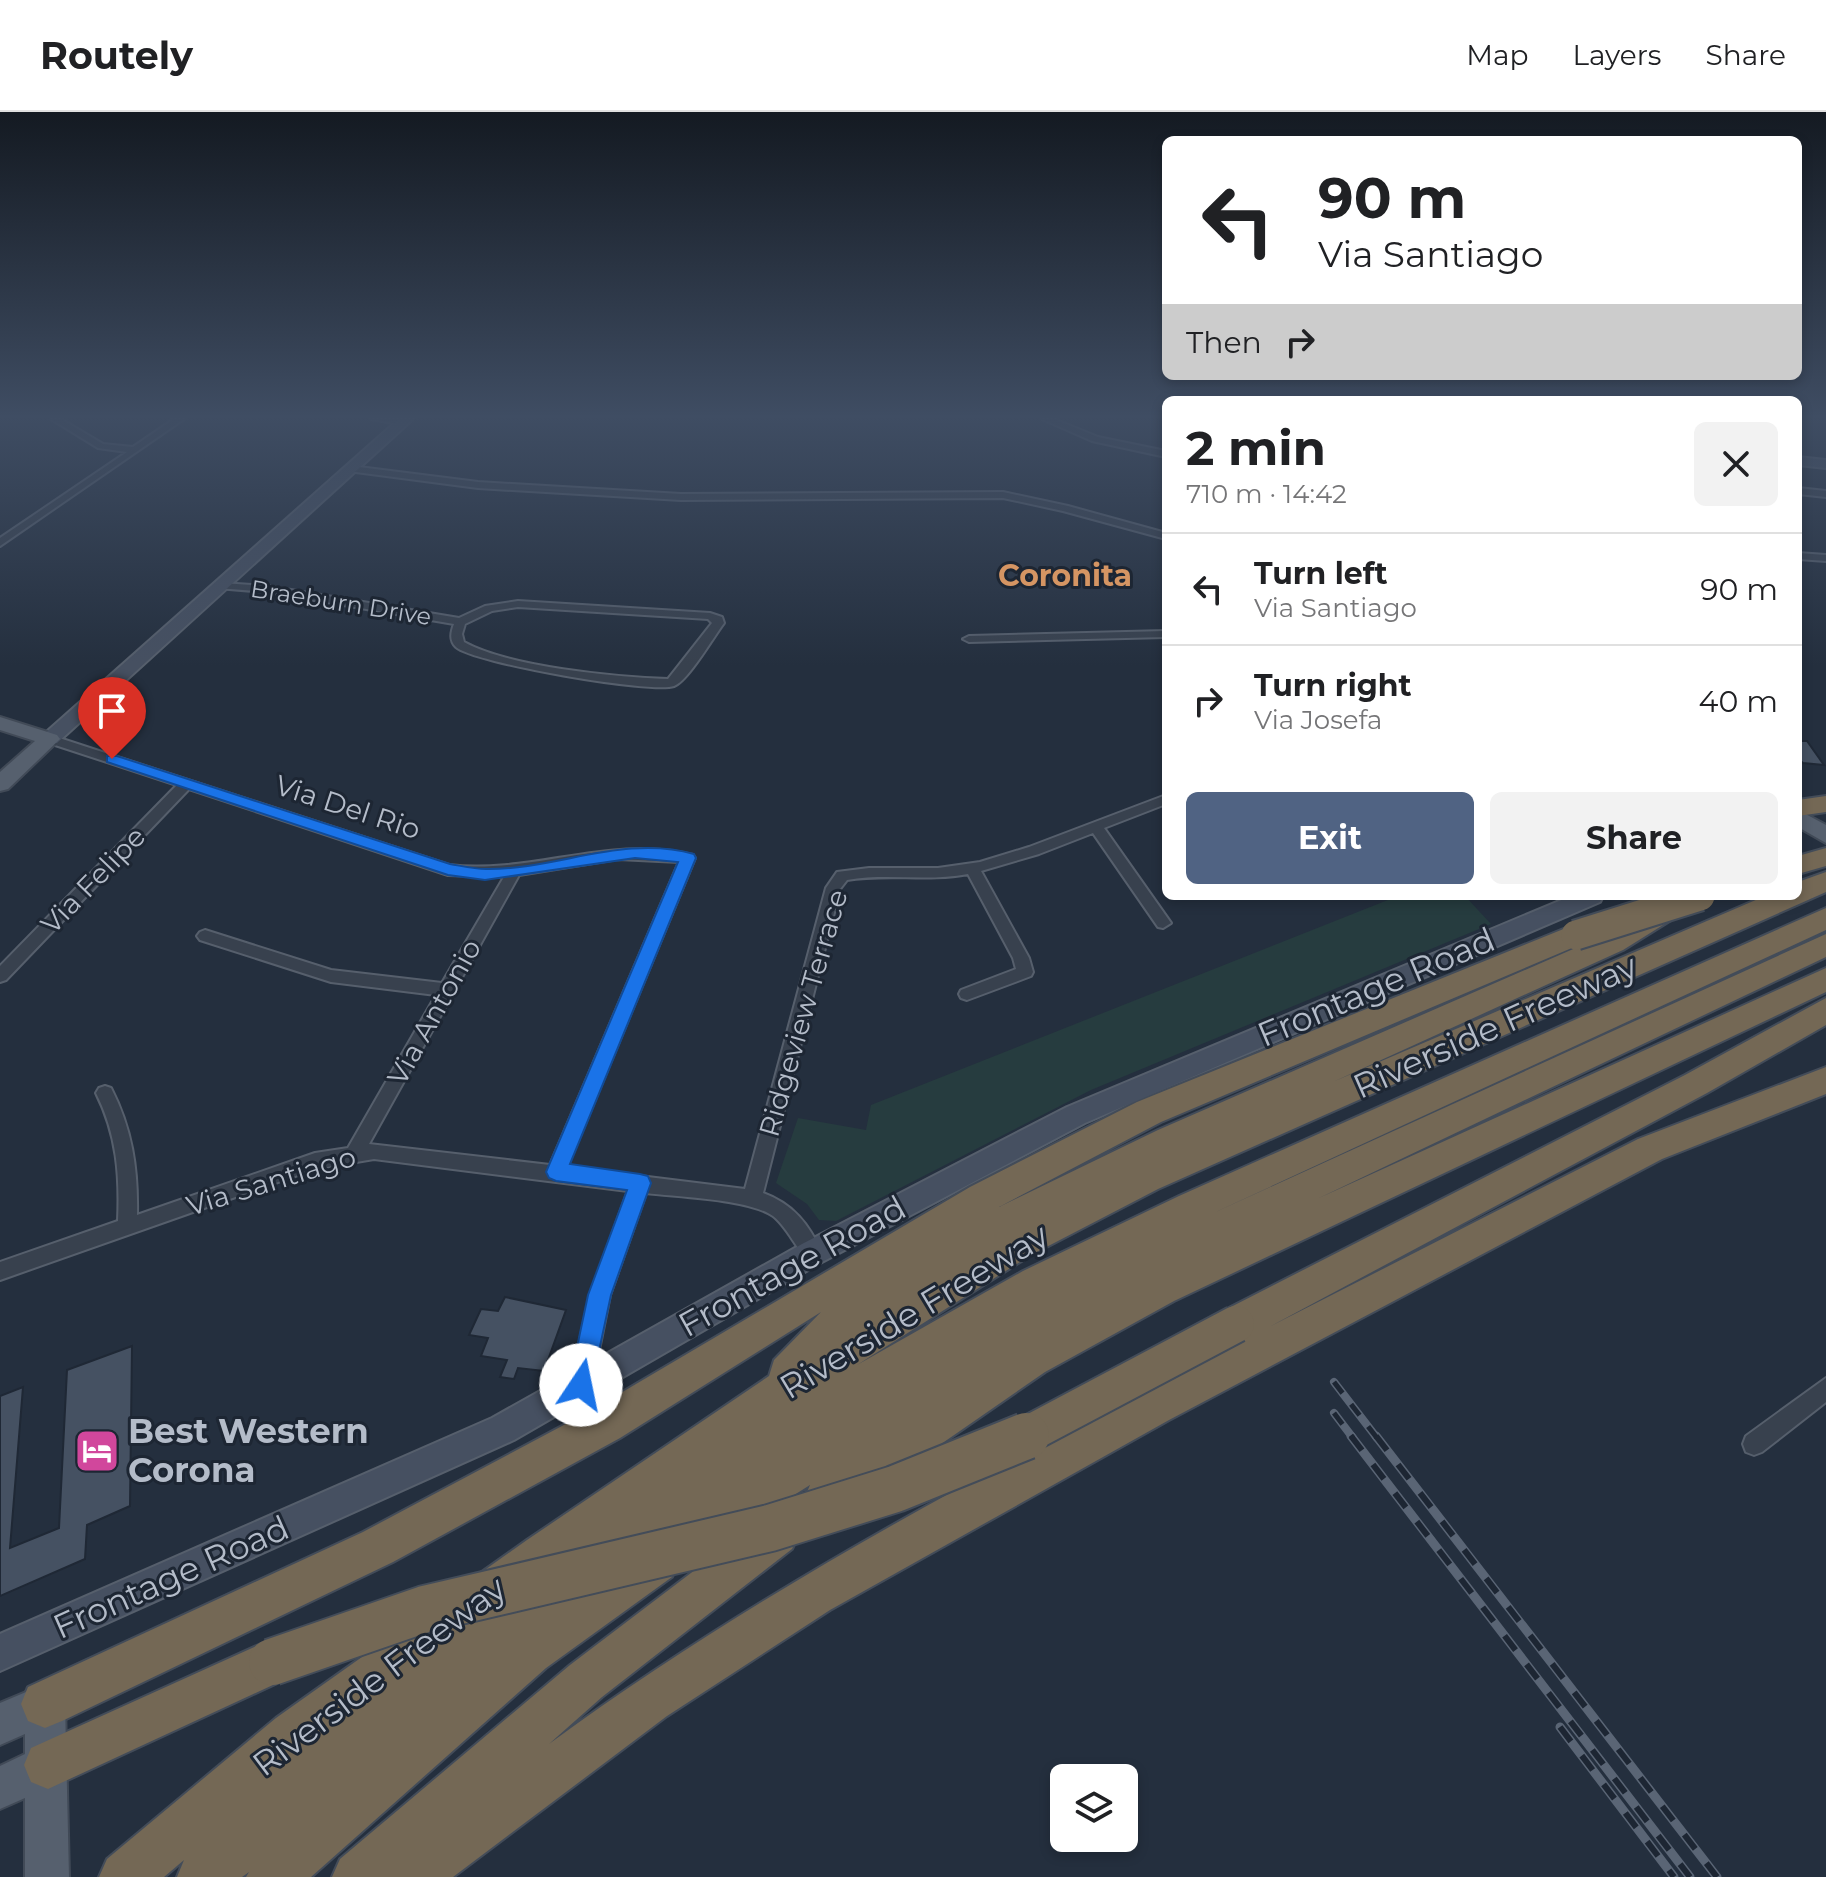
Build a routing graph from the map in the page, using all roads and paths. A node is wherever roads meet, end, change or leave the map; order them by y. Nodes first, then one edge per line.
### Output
1 (60, 501) edge
2 (315, 501) edge
3 (1036, 501) edge
4 (1162, 535) edge
5 (0, 543) edge
6 (1802, 556) edge
7 (1826, 558) edge
8 (221, 586) junction
9 (460, 622) junction
10 (1162, 634) edge
11 (969, 639) dead end
12 (0, 723) edge
13 (50, 739) junction
14 (187, 783) junction
15 (0, 784) edge
16 (1162, 801) edge
17 (1826, 804) edge
18 (1802, 807) edge
19 (1802, 820) edge
20 (1095, 826) junction
21 (1802, 835) edge
22 (1826, 835) edge
23 (1826, 850) edge
24 (1826, 857) edge
25 (1802, 864) edge
26 (972, 867) junction
27 (513, 873) junction
28 (1826, 881) edge
29 (1802, 891) edge
30 (1583, 900) edge
31 (1675, 900) edge
32 (1687, 900) edge
33 (1782, 900) edge
34 (1826, 918) edge
35 (1163, 923) dead end
36 (205, 936) dead end
37 (1826, 945) edge
38 (0, 976) edge
39 (1826, 979) edge
40 (447, 990) junction
41 (967, 994) dead end
42 (1826, 1010) edge
43 (1826, 1080) edge
44 (105, 1093) dead end
45 (355, 1152) junction
46 (556, 1172) junction
47 (640, 1183) junction
48 (752, 1198) junction
49 (127, 1226) junction
50 (812, 1253) junction
51 (0, 1271) edge
52 (581, 1385) junction
53 (1826, 1389) edge
54 (760, 1404) junction
55 (1754, 1444) dead end
56 (0, 1653) edge
57 (45, 1704) junction
58 (0, 1724) edge
59 (48, 1765) junction
60 (0, 1788) edge
61 (47, 1877) edge
62 (125, 1877) edge
63 (203, 1877) edge
64 (272, 1877) edge
65 (358, 1877) edge
66 (411, 1877) edge

1 - 5 street
2 - 8 main road
3 - 4 street
6 - 7 street
8 - 9 street, Braeburn Drive
8 - 13 main road
9 - 9 street
10 - 11 street
12 - 13 main road, Via Del Rio
13 - 14 street, Via Del Rio
13 - 15 main road
14 - 27 street, Via Del Rio
14 - 38 street, Via Felipe
16 - 20 street, Ridgeview Terrace
17 - 18 highway
19 - 22 main road
20 - 26 street, Ridgeview Terrace
20 - 35 street
21 - 23 main road
24 - 25 highway
26 - 41 street
26 - 48 street, Ridgeview Terrace
27 - 40 street, Via Antonio
27 - 46 street, Via Del Rio
28 - 29 highway
30 - 50 main road, Frontage Road
31 - 54 highway
32 - 57 highway, bridge
33 - 54 highway, Riverside Freeway
34 - 63 highway
36 - 40 street
37 - 64 highway
39 - 65 highway
40 - 45 street, Via Antonio
42 - 59 highway, bridge
43 - 66 highway
44 - 49 street
45 - 46 street, Via Santiago
45 - 49 street, Via Santiago
46 - 47 street, Via Santiago
47 - 48 street, Via Santiago
47 - 52 street
48 - 50 street, Via Santiago
49 - 51 street, Via Santiago
50 - 52 main road, Frontage Road
52 - 56 main road, Frontage Road
53 - 55 street
54 - 62 highway, Riverside Freeway
57 - 58 main road
57 - 59 main road
59 - 60 main road
59 - 61 main road

